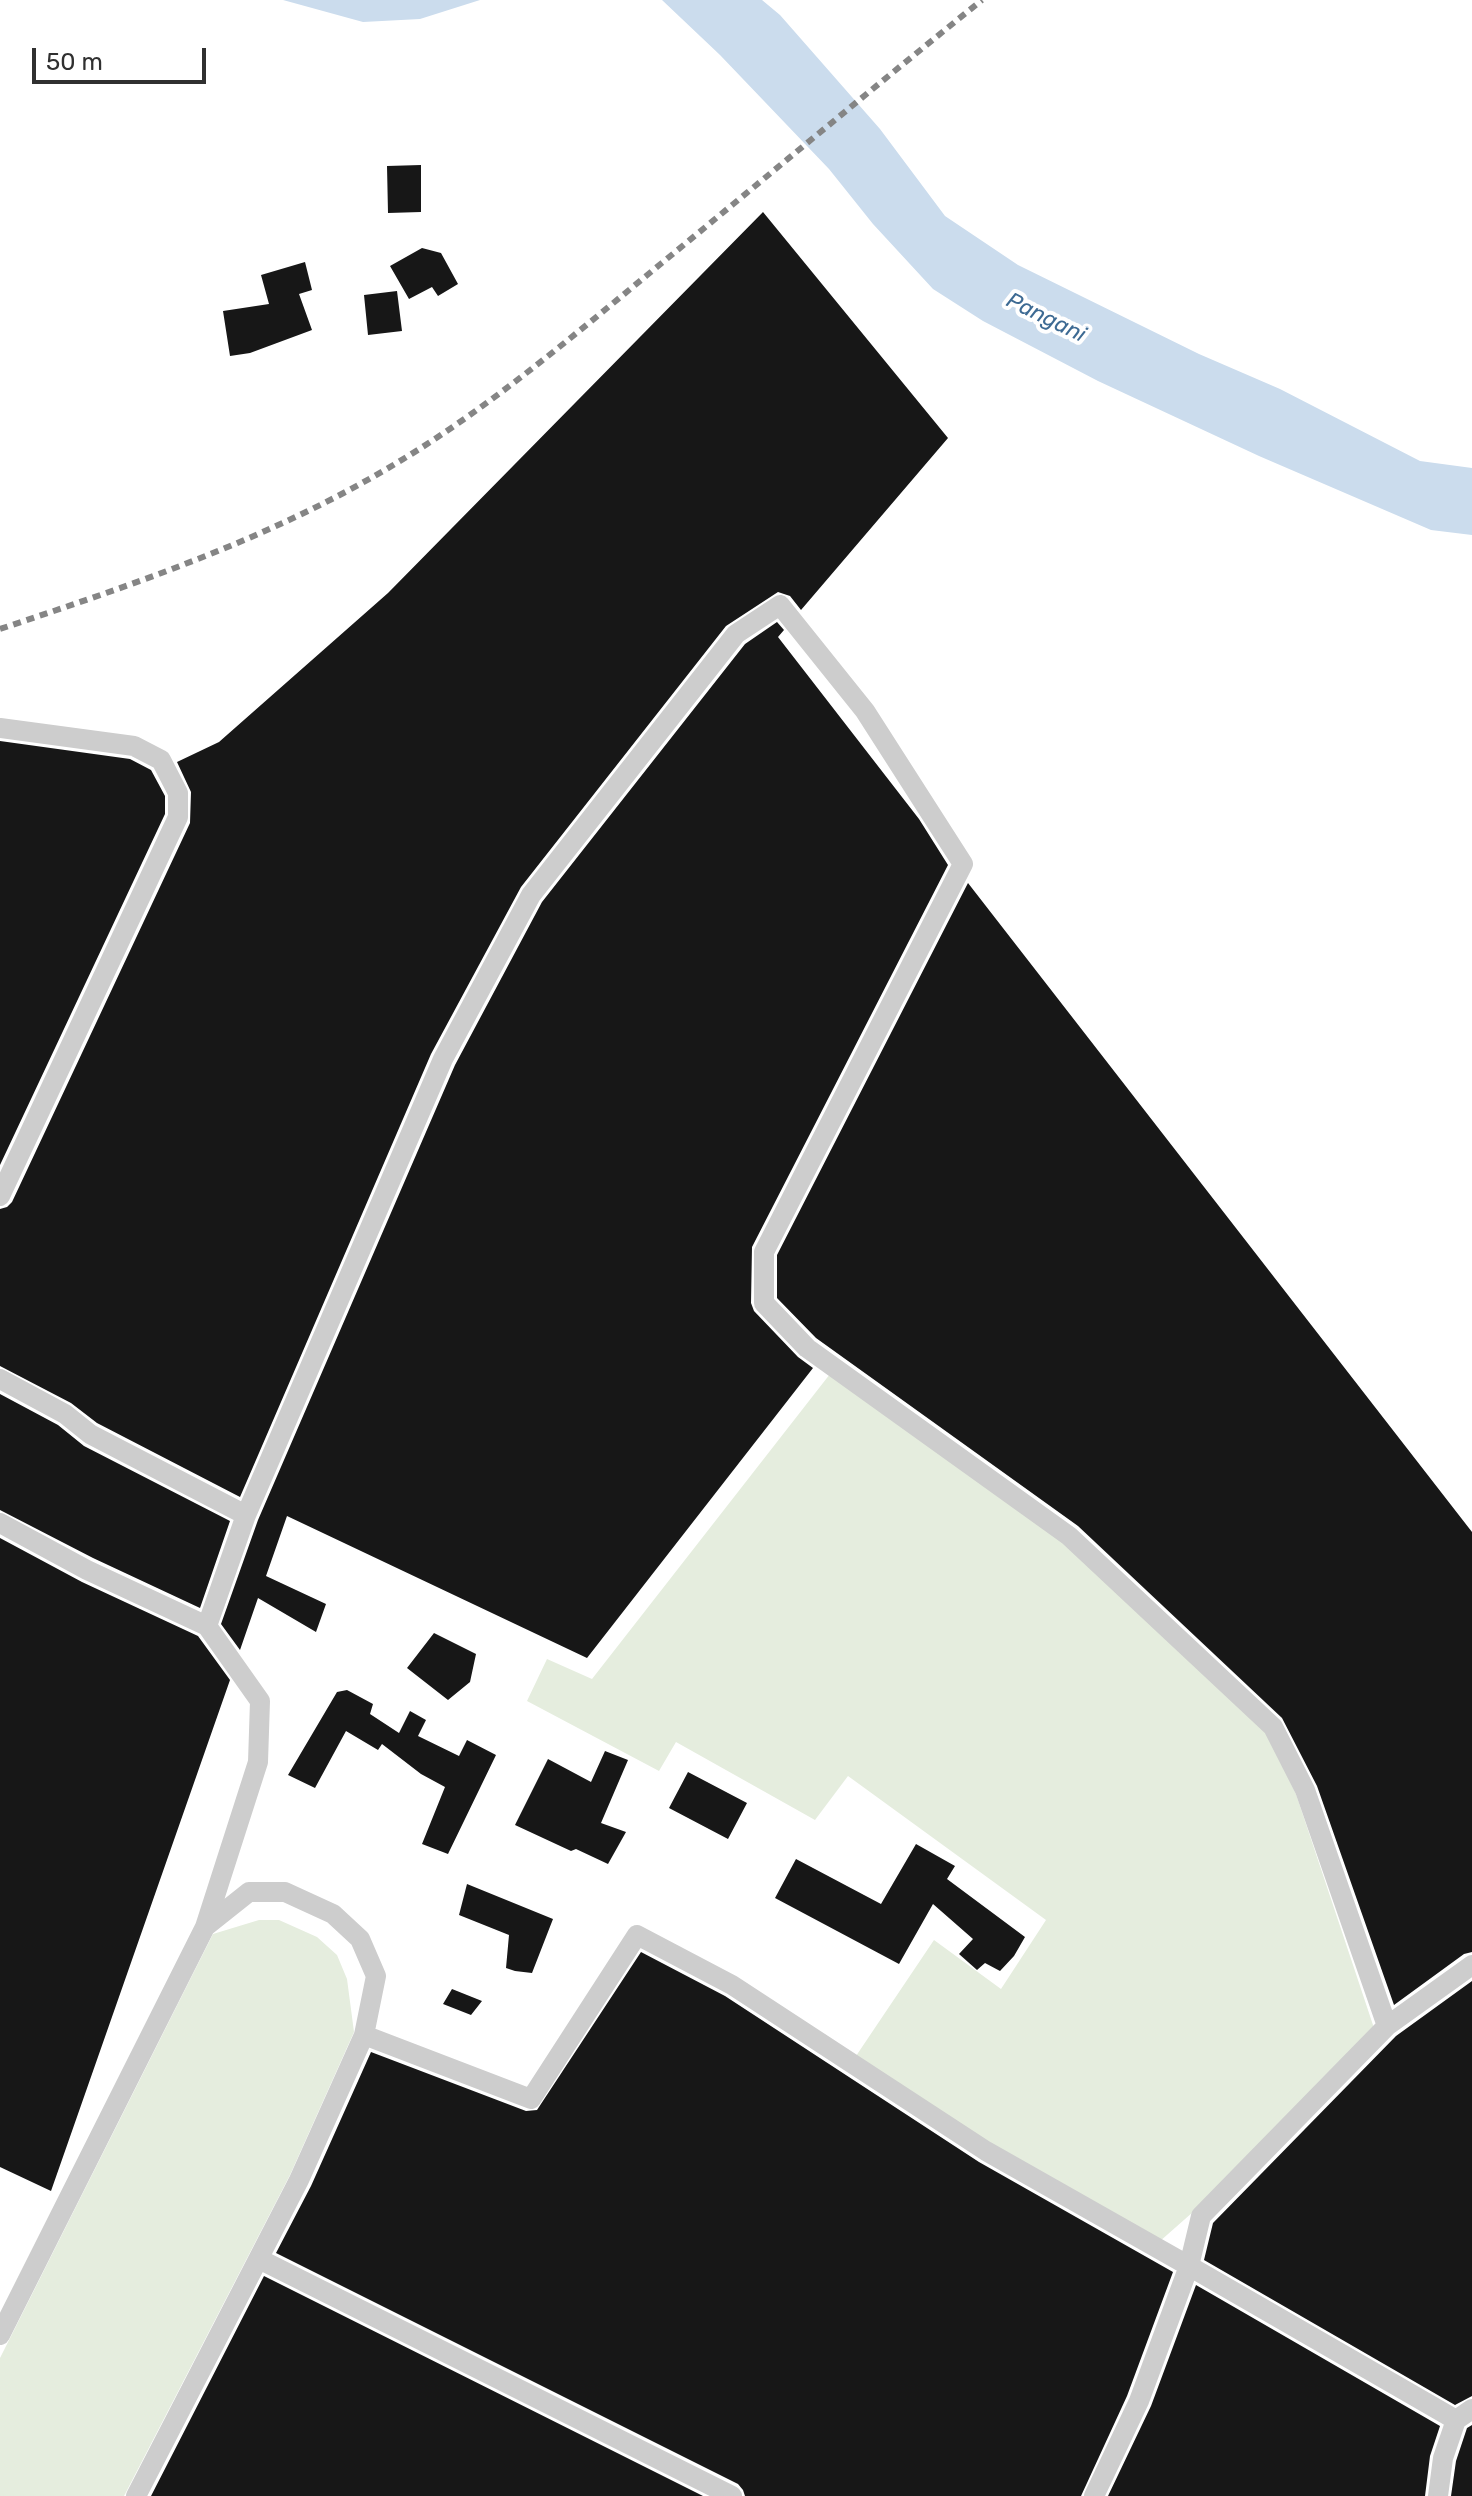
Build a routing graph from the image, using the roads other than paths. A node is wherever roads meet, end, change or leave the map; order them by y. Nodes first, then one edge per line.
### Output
1 (0, 728) edge
2 (0, 1196) edge
3 (0, 1379) edge
4 (246, 1515) junction
5 (0, 1523) edge
6 (207, 1626) junction
7 (205, 1927) junction
8 (1472, 1965) edge
9 (1387, 2026) junction
10 (364, 2035) junction
11 (259, 2259) junction
12 (1189, 2266) junction
13 (0, 2335) edge
14 (1464, 2415) edge
15 (136, 2496) edge
16 (732, 2496) edge
17 (1094, 2496) edge
18 (1438, 2496) edge

1 - 2 street
3 - 4 street
4 - 6 street
4 - 9 street
5 - 6 street
6 - 7 street
7 - 10 street
7 - 13 street
8 - 9 street
9 - 12 street
10 - 11 street
10 - 12 street
11 - 15 street
11 - 16 street
12 - 14 street
12 - 17 street
14 - 18 street

